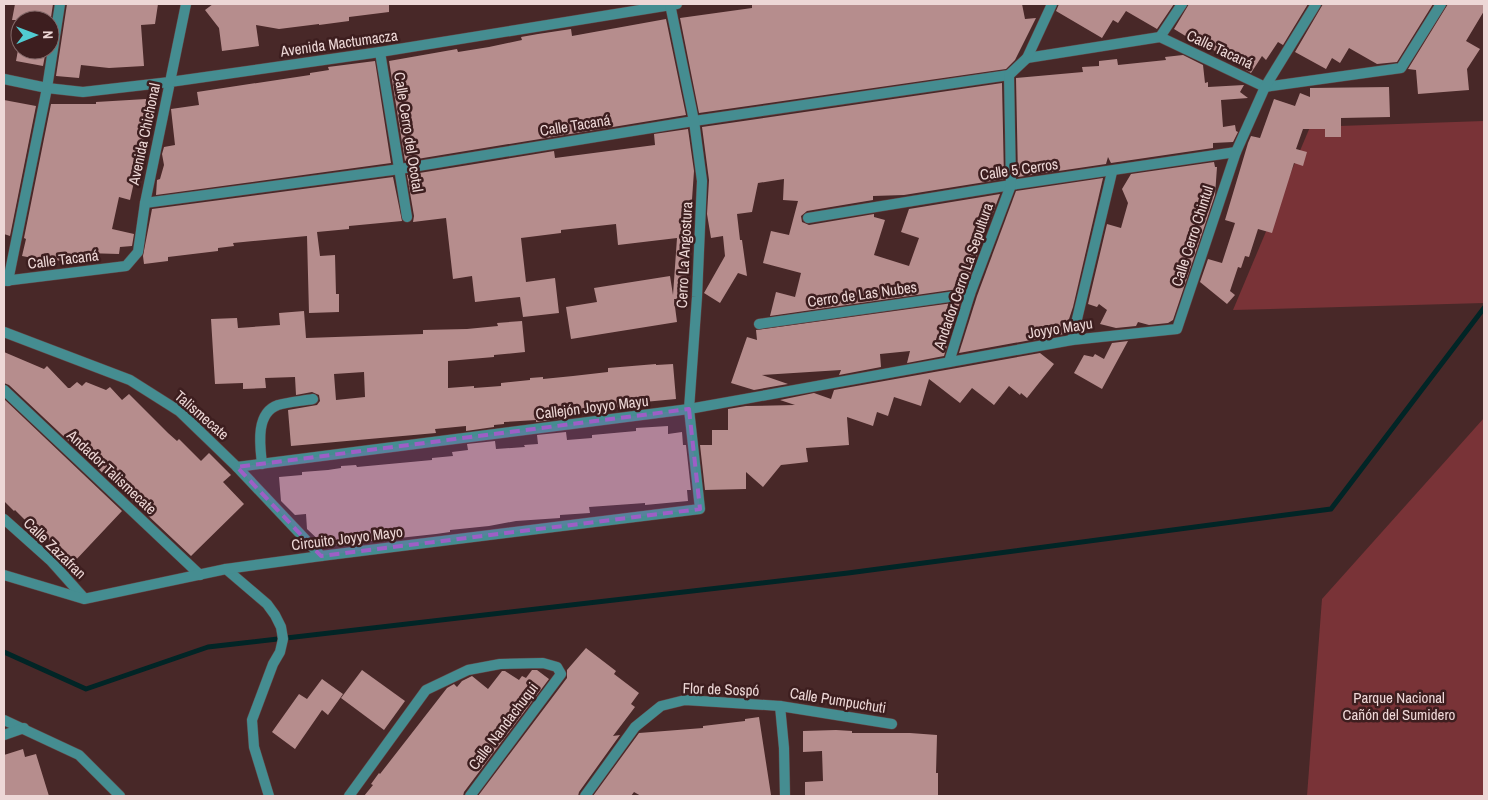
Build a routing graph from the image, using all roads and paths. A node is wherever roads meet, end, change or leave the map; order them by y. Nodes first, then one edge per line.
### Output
1 (60, 4) edge
2 (186, 4) edge
3 (672, 4) edge
4 (1052, 4) edge
5 (1182, 4) edge
6 (1316, 4) edge
7 (1441, 4) edge
8 (1160, 37) junction
9 (380, 52) junction
10 (1027, 58) junction
11 (1009, 75) junction
12 (4, 79) edge
13 (170, 82) junction
14 (1265, 87) junction
15 (47, 88) junction
16 (694, 120) junction
17 (1236, 152) junction
18 (400, 169) junction
19 (1112, 172) junction
20 (1012, 185) junction
21 (144, 203) junction
22 (408, 217) dead end
23 (808, 218) dead end
24 (126, 266) joint
25 (6, 281) edge
26 (970, 294) junction
27 (759, 324) dead end
28 (1177, 328) joint
29 (4, 332) edge
30 (1072, 340) junction
31 (949, 362) junction
32 (4, 390) edge
33 (313, 399) dead end
34 (690, 409) junction
35 (262, 464) junction
36 (237, 467) junction
37 (700, 509) joint
38 (4, 519) edge
39 (321, 556) junction
40 (226, 569) junction
41 (4, 575) edge
42 (200, 575) junction
43 (84, 599) junction
44 (780, 706) junction
45 (4, 720) edge
46 (892, 724) dead end
47 (24, 728) junction
48 (4, 735) edge
49 (120, 796) edge
50 (270, 796) edge
51 (349, 796) edge
52 (470, 796) edge
53 (584, 796) edge
54 (785, 796) edge

1 - 15 street
2 - 13 street, Avenida Chichonal
3 - 9 street, Avenida Mactumacza
3 - 16 street, Cerro La Angostura
4 - 10 street
5 - 8 street
6 - 14 street, Calle Cerro Chintul
7 - 14 street, Calle Tacaná
8 - 10 street
8 - 14 street, Calle Tacaná
9 - 13 street, Avenida Mactumacza
9 - 18 street, Calle Cerro del Ocotal
10 - 11 street
11 - 16 street, Calle Tacaná
11 - 20 street, Andador Cerro La Sepultura
12 - 15 street, Avenida Mactumacza
13 - 15 street, Avenida Mactumacza
13 - 21 street, Avenida Chichonal
14 - 17 street, Calle Cerro Chintul
15 - 25 street
16 - 18 street, Calle Tacaná
16 - 34 street, Cerro La Angostura
17 - 19 street, Calle 5 Cerros
17 - 28 street, Calle Cerro Chintul
18 - 21 street, Calle Tacaná
18 - 22 street, Calle Cerro del Ocotal
19 - 20 street, Calle 5 Cerros
19 - 30 street
20 - 23 street, Calle 5 Cerros
20 - 26 street, Andador Cerro La Sepultura
21 - 24 street, Avenida Chichonal
24 - 25 street, Calle Tacaná
26 - 27 street, Cerro de Las Nubes
26 - 31 street, Andador Cerro La Sepultura
28 - 30 street, Joyyo Mayu
29 - 36 street, Talismecate
30 - 31 street, Joyyo Mayu
31 - 34 street, Callejón Joyyo Mayu
32 - 42 street, Andador Talismecate
33 - 35 street
34 - 35 street, Callejón Joyyo Mayu
34 - 37 street, Cerro La Angostura
35 - 36 street, Callejón Joyyo Mayu
36 - 39 street, Talismecate
37 - 39 street, Circuito Joyyo Mayo
38 - 43 street, Calle Zazafran
39 - 40 street, Circuito Joyyo Mayo
40 - 42 street, Circuito Joyyo Mayo
40 - 50 street
41 - 43 street, Circuito Joyyo Mayo
42 - 43 street, Circuito Joyyo Mayo
44 - 46 street, Calle Pumpuchuti
44 - 53 street, Flor de Sospó
44 - 54 street
45 - 47 street
47 - 48 street
47 - 49 street
51 - 52 street, Calle Nandachuqui

